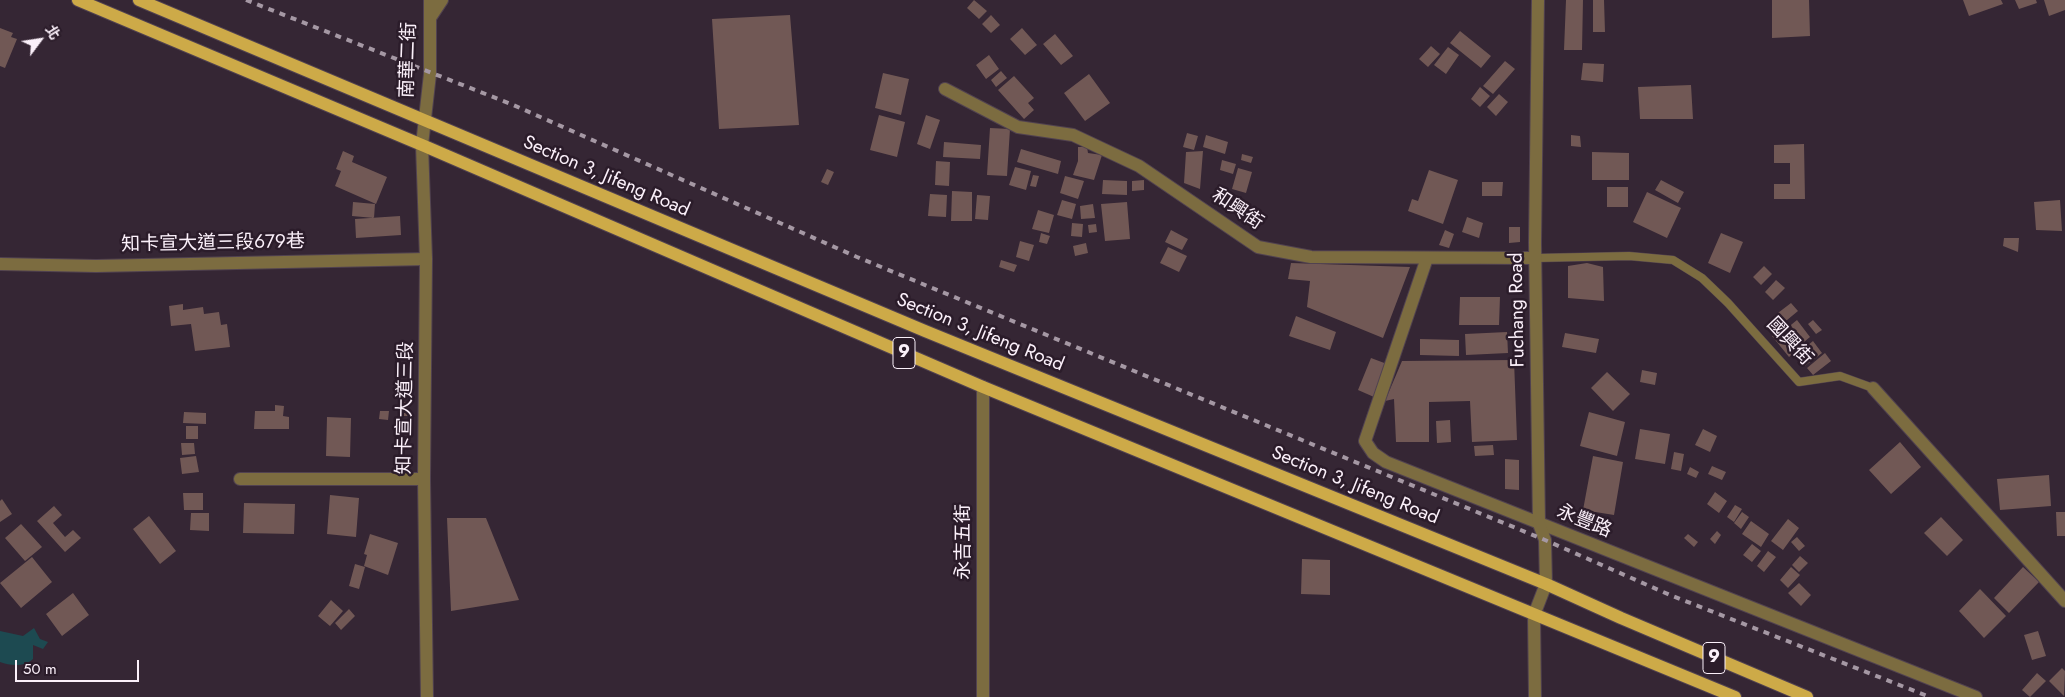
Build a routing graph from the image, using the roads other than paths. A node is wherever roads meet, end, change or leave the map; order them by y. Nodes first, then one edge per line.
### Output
1 (78, 0) edge
2 (139, 0) edge
3 (430, 0) edge
4 (442, 0) edge
5 (1538, 0) edge
6 (430, 18) junction
7 (945, 89) dead end
8 (425, 120) junction
9 (422, 145) junction
10 (1427, 258) junction
11 (1536, 258) junction
12 (426, 259) junction
13 (0, 264) edge
14 (983, 387) junction
15 (1873, 388) joint
16 (240, 478) dead end
17 (424, 479) junction
18 (1539, 524) junction
19 (1546, 584) junction
20 (2065, 601) edge
21 (1534, 615) junction
22 (427, 697) edge
23 (983, 697) edge
24 (1535, 697) edge
25 (1735, 697) edge
26 (1807, 697) edge
27 (1976, 697) edge

1 - 9 main road, 9
2 - 8 main road, Section 3, Jifeng Road / 9
3 - 6 street, 南華二街
4 - 6 street
5 - 11 street, Fuchang Road
6 - 8 street, 南華二街
7 - 10 street, 和興街
8 - 9 street, 知卡宣大道三段
8 - 19 main road, Section 3, Jifeng Road / 9
9 - 12 street, 知卡宣大道三段
9 - 14 main road, 9
10 - 11 street, 和興街
10 - 18 street, 永豐路
11 - 15 lane, 國興街
11 - 18 street, Fuchang Road
12 - 13 street, 知卡宣大道三段679巷
12 - 17 street, 知卡宣大道三段
14 - 21 main road, 9
14 - 23 street, 永吉五街
15 - 20 street, 國興街
16 - 17 street
17 - 22 street, 知卡宣大道三段
18 - 19 street, Fuchang Road
18 - 27 street, 永豐路
19 - 21 street, Fuchang Road
19 - 26 main road, Section 3, Jifeng Road / 9
21 - 24 street
21 - 25 main road, 9

